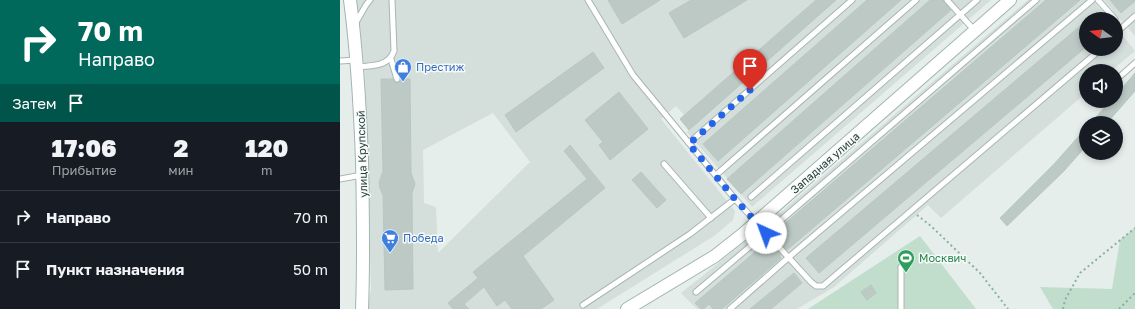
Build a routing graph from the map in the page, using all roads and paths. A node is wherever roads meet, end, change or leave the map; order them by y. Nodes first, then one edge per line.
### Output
1 (350, 0) edge
2 (370, 0) edge
3 (392, 0) edge
4 (588, 0) edge
5 (852, 0) edge
6 (916, 0) edge
7 (947, 0) edge
8 (977, 0) edge
9 (1010, 0) edge
10 (1036, 0) edge
11 (1092, 0) edge
12 (1098, 0) edge
13 (1108, 12) edge
14 (960, 14) junction
15 (1135, 16) edge
16 (354, 26) junction
17 (1123, 26) edge
18 (975, 31) junction
19 (1093, 56) edge
20 (391, 58) junction
21 (340, 61) edge
22 (358, 63) junction
23 (1135, 64) edge
24 (1123, 74) edge
25 (397, 79) dead end
26 (689, 144) junction
27 (664, 164) dead end
28 (362, 175) junction
29 (716, 176) junction
30 (340, 179) edge
31 (751, 197) dead end
32 (735, 199) junction
33 (911, 211) junction
34 (711, 218) junction
35 (756, 222) junction
36 (1135, 228) edge
37 (766, 233) junction
38 (789, 257) junction
39 (901, 267) dead end
40 (696, 292) dead end
41 (1135, 293) edge
42 (583, 305) dead end
43 (362, 309) edge
44 (627, 309) edge
45 (730, 309) edge
46 (901, 309) edge
47 (1008, 309) edge
48 (1063, 309) edge
49 (1119, 309) edge

1 - 16 street, улица Крупской
2 - 16 lane
3 - 20 lane
4 - 26 lane
5 - 26 lane
6 - 29 lane
7 - 14 lane
8 - 14 lane
9 - 18 street, Западная улица
10 - 37 lane
11 - 38 lane
12 - 13 lane
14 - 18 lane
14 - 31 lane
15 - 17 lane
16 - 22 street, улица Крупской
18 - 35 street, Западная улица
19 - 33 lane
20 - 22 lane
20 - 25 lane
21 - 22 lane
22 - 28 street, улица Крупской
23 - 24 lane
26 - 29 lane
27 - 34 lane
28 - 30 lane
28 - 43 street, улица Крупской
29 - 32 lane
32 - 34 lane
32 - 35 lane
33 - 38 lane
33 - 47 path
34 - 42 lane
35 - 37 lane
35 - 44 street, Западная улица
36 - 48 path
37 - 38 lane
37 - 40 lane
38 - 45 lane
39 - 46 lane
41 - 49 path

